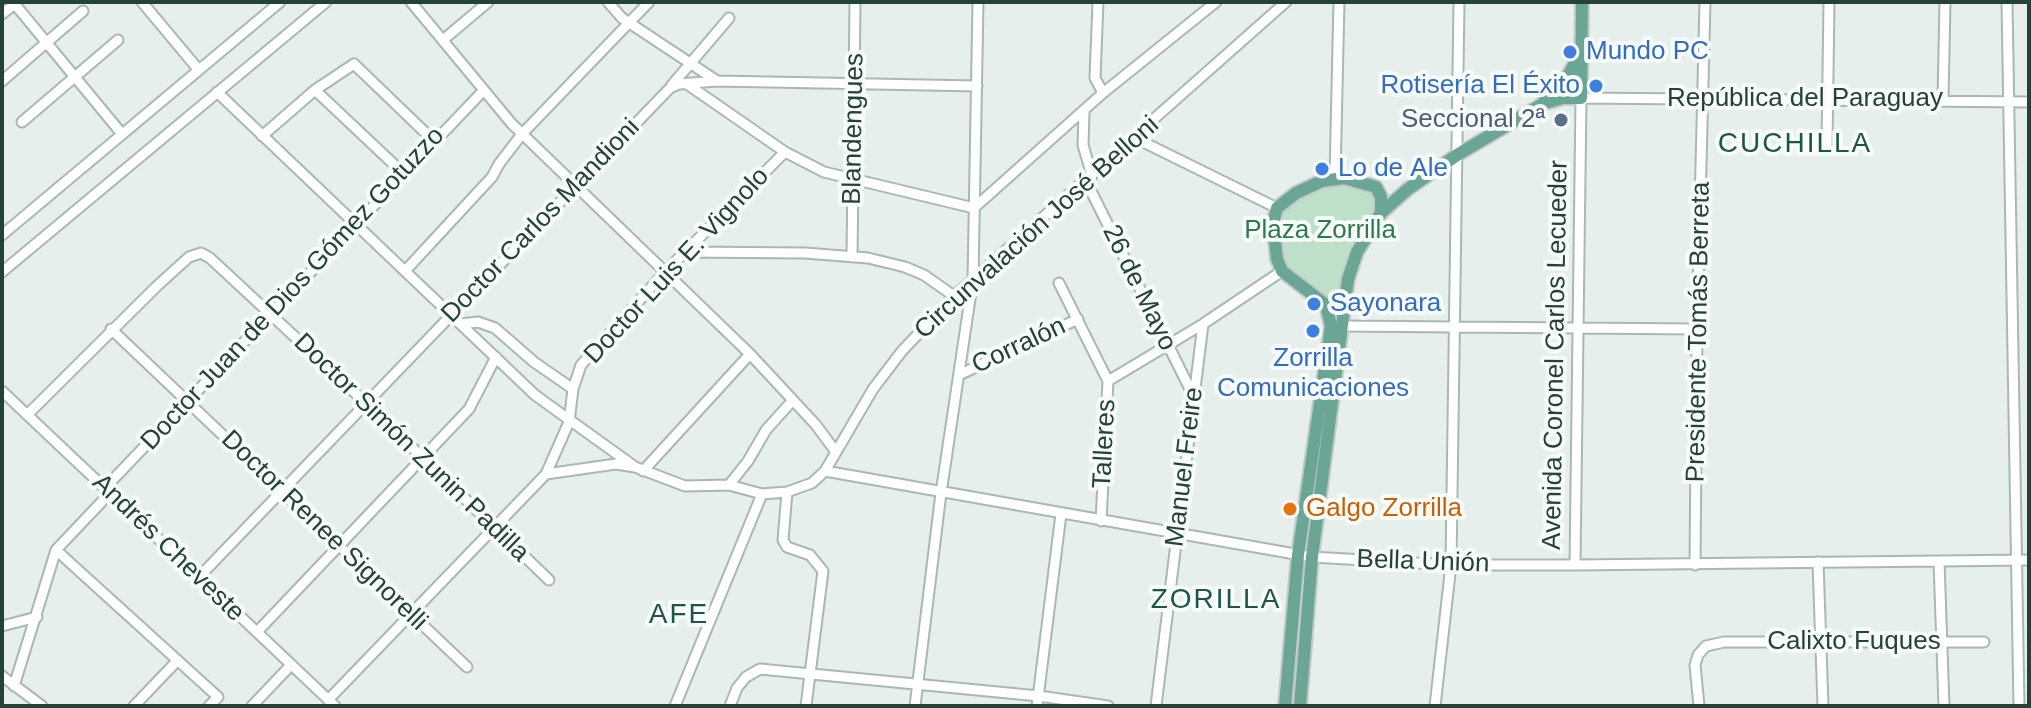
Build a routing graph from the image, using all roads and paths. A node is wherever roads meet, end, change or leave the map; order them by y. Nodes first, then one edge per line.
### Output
1 (142, 2) edge
2 (280, 2) edge
3 (326, 2) edge
4 (411, 2) edge
5 (488, 2) edge
6 (608, 2) edge
7 (649, 2) edge
8 (855, 2) edge
9 (978, 2) edge
10 (1098, 2) edge
11 (1216, 2) edge
12 (1286, 2) edge
13 (1339, 2) edge
14 (1459, 2) edge
15 (1582, 2) edge
16 (1705, 2) edge
17 (1829, 2) edge
18 (1945, 2) edge
19 (2007, 2) edge
20 (14, 3) edge
21 (83, 11) dead end
22 (2, 14) edge
23 (729, 18) dead end
24 (628, 22) junction
25 (118, 40) dead end
26 (443, 40) junction
27 (47, 43) junction
28 (1581, 52) junction
29 (690, 64) junction
30 (198, 69) junction
31 (75, 77) junction
32 (2, 81) edge
33 (717, 81) junction
34 (854, 83) junction
35 (687, 84) junction
36 (977, 86) junction
37 (670, 88) junction
38 (315, 90) junction
39 (483, 91) junction
40 (217, 92) junction
41 (1103, 93) junction
42 (1581, 98) junction
43 (1703, 98) junction
44 (1828, 99) junction
45 (1943, 100) junction
46 (2011, 101) junction
47 (2029, 102) edge
48 (1541, 105) junction
49 (1084, 112) junction
50 (22, 122) dead end
51 (122, 134) junction
52 (522, 134) junction
53 (262, 136) junction
54 (1135, 138) junction
55 (434, 141) junction
56 (1827, 146) dead end
57 (785, 152) junction
58 (1457, 155) junction
59 (403, 173) junction
60 (1335, 177) junction
61 (854, 178) junction
62 (1089, 178) junction
63 (574, 186) junction
64 (1376, 187) junction
65 (1408, 189) junction
66 (974, 208) junction
67 (1277, 208) junction
68 (1381, 213) junction
69 (354, 225) junction
70 (2, 235) edge
71 (687, 252) junction
72 (852, 257) junction
73 (405, 271) junction
74 (1282, 271) junction
75 (2, 272) edge
76 (665, 272) junction
77 (973, 279) junction
78 (1059, 283) dead end
79 (954, 296) junction
80 (1345, 303) junction
81 (1326, 305) junction
82 (270, 314) junction
83 (451, 315) junction
84 (1078, 319) junction
85 (461, 324) junction
86 (1203, 324) junction
87 (1337, 326) junction
88 (1453, 326) junction
89 (1578, 326) junction
90 (111, 329) junction
91 (1697, 329) junction
92 (1167, 345) junction
93 (750, 354) junction
94 (496, 357) junction
95 (961, 374) junction
96 (1108, 381) junction
97 (573, 389) junction
98 (2, 391) edge
99 (1193, 395) junction
100 (793, 400) junction
101 (187, 401) junction
102 (366, 403) junction
103 (27, 415) junction
104 (569, 422) junction
105 (836, 452) junction
106 (422, 458) junction
107 (639, 469) junction
108 (825, 471) junction
109 (546, 474) junction
110 (729, 485) junction
111 (108, 490) junction
112 (281, 491) junction
113 (787, 492) junction
114 (941, 493) junction
115 (762, 494) junction
116 (1061, 514) junction
117 (1101, 521) junction
118 (493, 527) junction
119 (1177, 535) junction
120 (339, 546) junction
121 (56, 550) junction
122 (1298, 555) junction
123 (1312, 557) junction
124 (2029, 560) edge
125 (1939, 561) junction
126 (2016, 561) junction
127 (1818, 562) junction
128 (1451, 565) junction
129 (1575, 565) junction
130 (1695, 565) junction
131 (199, 577) junction
132 (549, 580) dead end
133 (410, 614) junction
134 (37, 617) junction
135 (2, 626) edge
136 (257, 632) junction
137 (1820, 642) junction
138 (1942, 642) junction
139 (1984, 642) dead end
140 (177, 661) junction
141 (291, 665) junction
142 (467, 667) dead end
143 (810, 674) junction
144 (2, 676) edge
145 (918, 684) junction
146 (14, 686) junction
147 (1038, 701) edge
148 (332, 703) edge
149 (42, 706) edge
150 (134, 706) edge
151 (209, 706) edge
152 (252, 706) edge
153 (675, 706) edge
154 (730, 706) edge
155 (806, 706) edge
156 (915, 706) edge
157 (1108, 706) edge
158 (1156, 706) edge
159 (1285, 706) edge
160 (1300, 706) edge
161 (1435, 706) edge
162 (1699, 706) edge
163 (1823, 706) edge
164 (1944, 706) edge
165 (2019, 706) edge

1 - 30 street
2 - 30 street
3 - 40 street
4 - 26 street
5 - 26 street
6 - 24 street
7 - 24 street
8 - 34 street, Blandengues
9 - 36 street
10 - 41 street
11 - 41 street
12 - 54 street, Circunvalación José Belloni
13 - 60 street
14 - 58 street
15 - 28 main road, Avenida Coronel Carlos Lecueder
16 - 43 street, Presidente Tomás Berreta
17 - 44 street
18 - 45 street
19 - 46 street
20 - 22 street
20 - 27 street
21 - 27 street
23 - 29 street, Doctor Carlos Mandioni
24 - 29 street
24 - 52 street
25 - 31 street
26 - 39 street
27 - 31 street
27 - 32 street
28 - 42 main road, Avenida Coronel Carlos Lecueder
28 - 48 main road
29 - 33 street
29 - 37 street, Doctor Carlos Mandioni
30 - 51 street
31 - 50 street
31 - 51 street
33 - 34 street
33 - 35 street
34 - 36 street
34 - 61 street, Blandengues
35 - 37 street
35 - 57 street
36 - 66 street
37 - 63 street, Doctor Carlos Mandioni
38 - 53 street
38 - 55 street
38 - 59 street
39 - 52 street
39 - 55 street, Doctor Juan de Dios Gómez Gotuzzo
40 - 53 street
40 - 75 street
41 - 49 street
42 - 43 street, República del Paraguay
42 - 48 main road
42 - 89 street, Avenida Coronel Carlos Lecueder
43 - 44 street, República del Paraguay
43 - 91 street, Presidente Tomás Berreta
44 - 45 street, República del Paraguay
44 - 56 street
45 - 46 street, República del Paraguay
46 - 47 street, República del Paraguay
46 - 126 street
48 - 58 main road
49 - 62 street, 26 de Mayo
49 - 66 street
51 - 70 street
52 - 63 street
52 - 73 street
53 - 69 street
54 - 62 street, Circunvalación José Belloni
54 - 67 street
55 - 59 street, Doctor Juan de Dios Gómez Gotuzzo
57 - 61 street, Doctor Luis E. Vignolo
57 - 71 street, Doctor Luis E. Vignolo
58 - 65 main road
58 - 88 street
59 - 69 street, Doctor Juan de Dios Gómez Gotuzzo
60 - 64 main road
60 - 67 main road
61 - 66 street, Doctor Luis E. Vignolo
61 - 72 street, Blandengues
62 - 77 street, Circunvalación José Belloni
62 - 92 street, 26 de Mayo
63 - 76 street
63 - 83 street, Doctor Carlos Mandioni
64 - 65 main road
64 - 68 main road
65 - 68 main road
66 - 77 street
67 - 74 main road
68 - 80 main road
69 - 73 street
69 - 82 street, Doctor Juan de Dios Gómez Gotuzzo
71 - 72 street
71 - 76 street, Doctor Luis E. Vignolo
72 - 79 street
73 - 83 street
74 - 81 main road
74 - 86 street
76 - 93 street
76 - 97 street, Doctor Luis E. Vignolo
77 - 79 street, Circunvalación José Belloni
77 - 95 street
78 - 84 street, Talleres
79 - 105 street, Circunvalación José Belloni
80 - 81 main road
80 - 87 main road
81 - 87 main road
82 - 90 street, Doctor Simón Zunin Padilla
82 - 101 street, Doctor Juan de Dios Gómez Gotuzzo
82 - 102 street, Doctor Simón Zunin Padilla
83 - 85 street
83 - 102 street, Doctor Carlos Mandioni
84 - 95 street, Corralón
84 - 96 street, Talleres
85 - 94 street
85 - 97 street
86 - 92 street
86 - 99 street, Manuel Freire
87 - 88 street
87 - 122 main road
87 - 123 main road
88 - 89 street
88 - 128 street
89 - 91 street
89 - 129 street, Avenida Coronel Carlos Lecueder
90 - 101 street, Doctor Renee Signorelli
90 - 103 street
91 - 130 street, Presidente Tomás Berreta
92 - 96 street
92 - 99 street, 26 de Mayo
93 - 100 street
93 - 107 street
94 - 104 street
94 - 106 street
95 - 114 street
96 - 117 street, Talleres
97 - 104 street, Doctor Luis E. Vignolo
98 - 103 street, Andrés Cheveste
99 - 119 street, Manuel Freire
100 - 105 street
100 - 110 street
101 - 111 street, Doctor Juan de Dios Gómez Gotuzzo
101 - 112 street, Doctor Renee Signorelli
102 - 106 street, Doctor Simón Zunin Padilla
102 - 112 street, Doctor Carlos Mandioni
103 - 111 street, Andrés Cheveste
104 - 107 street
104 - 109 street, Doctor Luis E. Vignolo
105 - 108 street, Circunvalación José Belloni
106 - 118 street, Doctor Simón Zunin Padilla
106 - 120 street
107 - 109 street
107 - 110 street
108 - 113 street
108 - 114 street, Bella Unión
109 - 118 street, Doctor Luis E. Vignolo
110 - 115 street
111 - 121 street, Doctor Juan de Dios Gómez Gotuzzo
111 - 131 street, Andrés Cheveste
112 - 120 street, Doctor Renee Signorelli
112 - 131 street, Doctor Carlos Mandioni
113 - 115 street
113 - 143 street
114 - 116 street, Bella Unión
114 - 145 street
115 - 153 street
116 - 117 street, Bella Unión
116 - 147 street
117 - 119 street, Bella Unión
118 - 132 street, Doctor Simón Zunin Padilla
118 - 133 street, Doctor Luis E. Vignolo
119 - 122 street, Bella Unión
119 - 158 street, Manuel Freire
120 - 133 street, Doctor Renee Signorelli
120 - 136 street
121 - 134 street
121 - 140 street
122 - 123 street, Bella Unión
122 - 159 main road
123 - 128 street, Bella Unión
123 - 160 main road
124 - 126 street, Bella Unión
125 - 126 street, Bella Unión
125 - 127 street, Bella Unión
125 - 138 street
126 - 165 street
127 - 130 street, Bella Unión
127 - 137 street
128 - 129 street, Bella Unión
128 - 161 street
129 - 130 street, Bella Unión
131 - 136 street, Andrés Cheveste
133 - 142 street, Doctor Renee Signorelli
133 - 148 street, Doctor Luis E. Vignolo
134 - 135 street
134 - 146 street
136 - 141 street, Andrés Cheveste
137 - 138 street, Calixto Fuques
137 - 162 street, Calixto Fuques
137 - 163 street
138 - 139 street, Calixto Fuques
138 - 164 street
140 - 150 street
140 - 151 street
141 - 148 street, Andrés Cheveste
141 - 152 street
143 - 145 street
143 - 154 street
143 - 155 street
144 - 146 street
145 - 147 street
145 - 156 street
146 - 149 street
147 - 157 street

